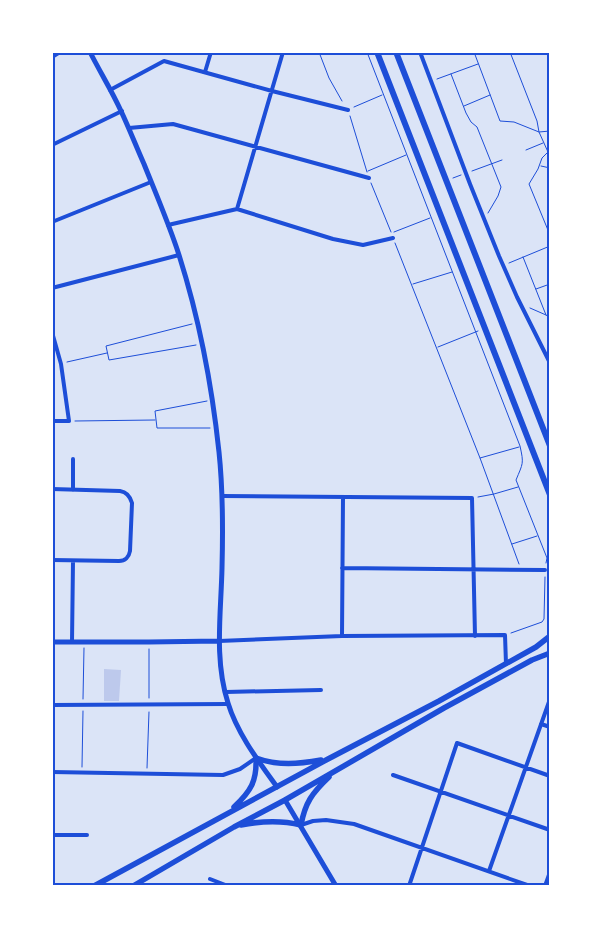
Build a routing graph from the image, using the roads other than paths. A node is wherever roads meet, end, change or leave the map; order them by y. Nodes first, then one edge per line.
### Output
1 (60, 52) edge
2 (90, 52) edge
3 (210, 52) edge
4 (283, 52) edge
5 (377, 52) edge
6 (396, 52) edge
7 (420, 52) edge
8 (52, 57) edge
9 (204, 72) junction
10 (110, 90) junction
11 (272, 91) junction
12 (348, 110) road end
13 (122, 112) junction
14 (129, 128) junction
15 (52, 145) edge
16 (255, 146) junction
17 (369, 178) road end
18 (151, 182) junction
19 (237, 210) junction
20 (52, 222) edge
21 (168, 225) junction
22 (393, 238) road end
23 (179, 255) junction
24 (52, 288) edge
25 (52, 332) edge
26 (550, 363) edge
27 (52, 421) edge
28 (550, 446) edge
29 (74, 459) dead end
30 (52, 489) edge
31 (73, 490) junction
32 (550, 495) edge
33 (222, 496) junction
34 (343, 497) junction
35 (52, 560) edge
36 (73, 561) junction
37 (342, 568) junction
38 (473, 569) junction
39 (545, 570) road end
40 (342, 636) junction
41 (474, 636) junction
42 (550, 636) edge
43 (219, 641) junction
44 (52, 642) edge
45 (72, 642) junction
46 (550, 653) edge
47 (506, 664) junction
48 (320, 690) dead end
49 (458, 690) junction
50 (226, 692) junction
51 (463, 698) junction
52 (550, 699) edge
53 (439, 701) junction
54 (228, 704) junction
55 (52, 705) edge
56 (444, 708) junction
57 (541, 724) junction
58 (550, 727) edge
59 (256, 758) junction
60 (328, 759) junction
61 (525, 767) junction
62 (336, 770) junction
63 (52, 772) edge
64 (393, 775) dead end
65 (550, 776) edge
66 (277, 787) junction
67 (441, 792) junction
68 (285, 800) junction
69 (226, 814) junction
70 (508, 815) junction
71 (301, 825) junction
72 (234, 826) junction
73 (550, 830) edge
74 (52, 834) edge
75 (87, 835) dead end
76 (423, 848) junction
77 (489, 871) junction
78 (550, 872) edge
79 (210, 879) dead end
80 (94, 886) edge
81 (133, 886) edge
82 (228, 886) edge
83 (336, 886) edge
84 (409, 886) edge
85 (530, 886) edge
86 (545, 886) edge

1 - 8 street
2 - 10 street
3 - 9 street
4 - 11 street
5 - 32 main road
6 - 28 main road
7 - 26 street
9 - 10 street
9 - 11 street
10 - 13 street
11 - 12 street
11 - 16 street
13 - 14 street
13 - 15 street
14 - 16 street
14 - 18 street
16 - 17 street
16 - 19 street
18 - 20 street
18 - 21 street
19 - 21 street
19 - 22 street
21 - 23 street
23 - 24 street
23 - 33 street
25 - 27 street
29 - 31 street
30 - 31 street
31 - 36 street
33 - 34 street
33 - 43 street
34 - 37 street
34 - 38 street
35 - 36 street
36 - 45 street
37 - 38 street
37 - 40 street
38 - 39 street
38 - 41 street
40 - 41 street
40 - 43 street
41 - 47 street
42 - 47 main road
43 - 45 street
43 - 50 street
44 - 45 street
46 - 51 main road
47 - 49 main road
48 - 50 street
49 - 51 main road
49 - 53 main road
50 - 54 street
51 - 56 main road
52 - 57 street
53 - 56 main road
53 - 60 main road
54 - 55 street
54 - 59 street
56 - 62 main road
57 - 58 street
57 - 61 street
59 - 60 main road
59 - 63 street
59 - 66 street
59 - 69 main road
60 - 66 main road
61 - 65 street
61 - 67 street
61 - 70 street
62 - 68 main road
62 - 71 main road
64 - 67 street
66 - 69 main road
67 - 70 street
67 - 76 street
68 - 71 street
68 - 72 main road
69 - 80 main road
70 - 73 street
70 - 77 street
71 - 72 main road
71 - 76 street
71 - 83 street
72 - 81 main road
74 - 75 street
76 - 77 street
76 - 84 street
77 - 85 street
78 - 86 street
79 - 82 street

